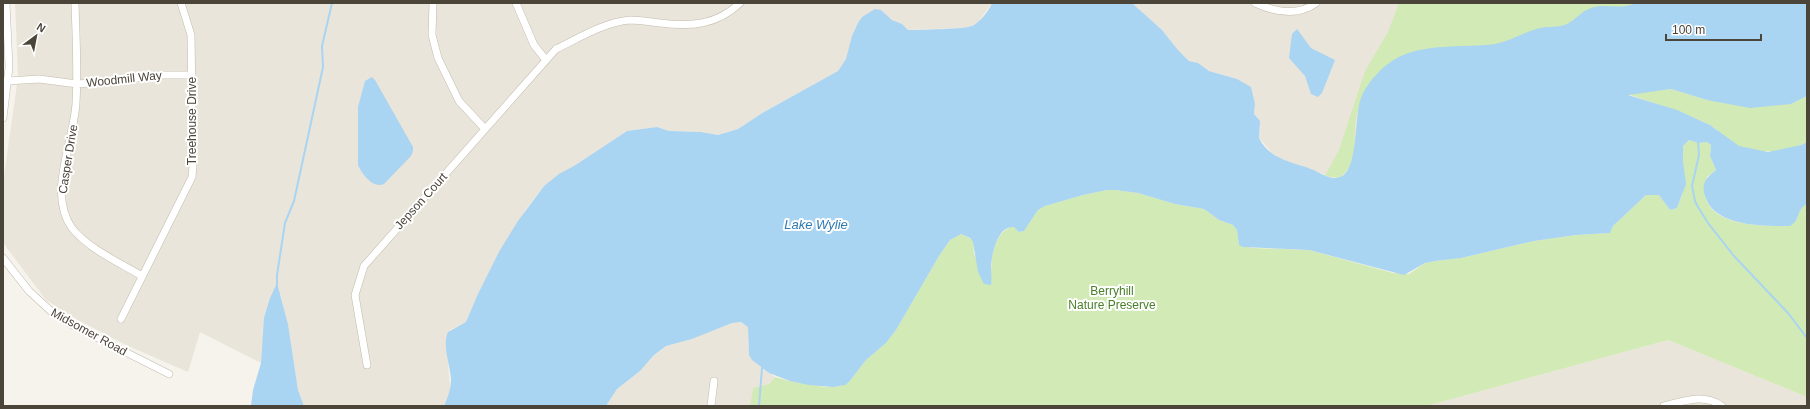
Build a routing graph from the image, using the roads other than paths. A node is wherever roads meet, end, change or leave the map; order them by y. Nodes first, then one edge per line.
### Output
1 (6, 3) edge
2 (75, 3) edge
3 (181, 3) edge
4 (433, 3) edge
5 (516, 3) edge
6 (740, 3) edge
7 (1255, 3) edge
8 (1316, 3) edge
9 (546, 60) junction
10 (192, 74) junction
11 (8, 81) junction
12 (77, 84) junction
13 (3, 118) edge
14 (485, 129) junction
15 (3, 258) edge
16 (142, 276) junction
17 (121, 319) dead end
18 (367, 366) dead end
19 (169, 374) dead end
20 (714, 381) dead end
21 (711, 406) edge
22 (1664, 406) edge
23 (1722, 406) edge

1 - 11 street
2 - 12 street, Casper Drive
3 - 10 street, Treehouse Drive
4 - 14 street
5 - 9 street
6 - 9 street, Jepson Court
7 - 8 street
9 - 14 street, Jepson Court
10 - 12 street, Woodmill Way
10 - 16 street, Treehouse Drive
11 - 12 street, Woodmill Way
11 - 13 street
12 - 16 street, Casper Drive
14 - 18 street, Jepson Court
15 - 19 street, Midsomer Road
16 - 17 street, Treehouse Drive
20 - 21 street
22 - 23 street

